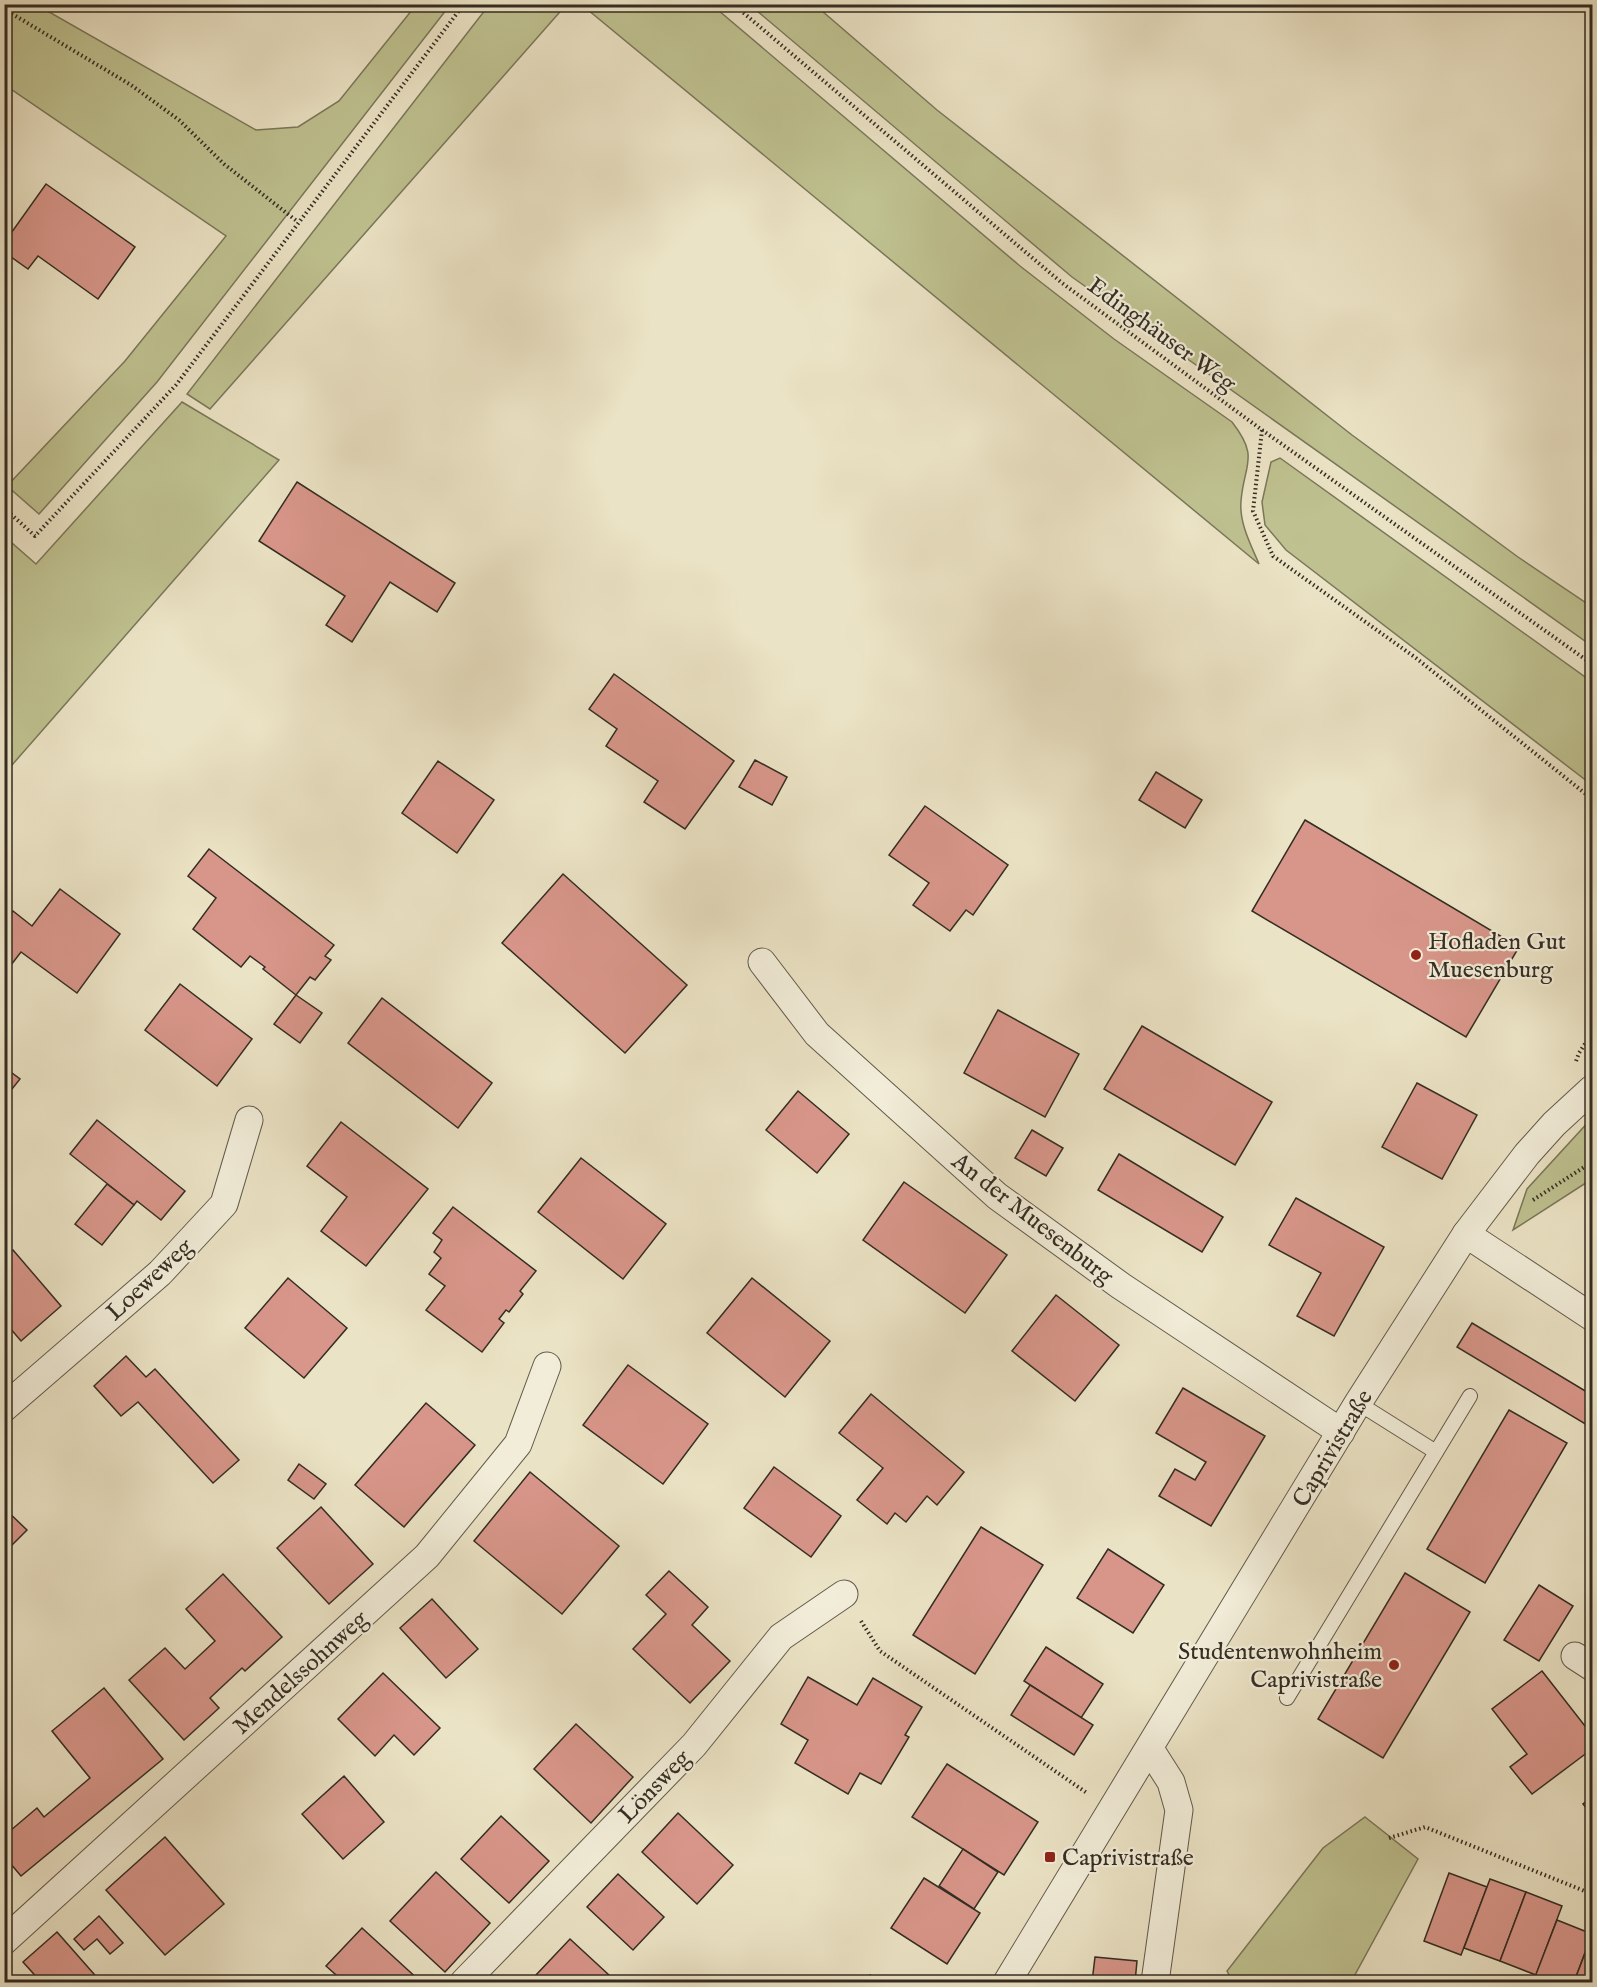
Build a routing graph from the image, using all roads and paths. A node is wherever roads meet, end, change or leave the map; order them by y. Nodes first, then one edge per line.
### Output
1 (464, 4) edge
2 (733, 4) edge
3 (4, 9) edge
4 (298, 222) junction
5 (1262, 430) junction
6 (4, 508) edge
7 (1593, 664) edge
8 (1593, 799) edge
9 (762, 962) dead end
10 (1593, 1089) edge
11 (249, 1120) dead end
12 (1466, 1234) junction
13 (1593, 1317) edge
14 (548, 1366) dead end
15 (1470, 1396) dead end
16 (1358, 1403) junction
17 (4, 1408) edge
18 (1341, 1432) junction
19 (1436, 1452) junction
20 (844, 1594) joint
21 (1287, 1698) dead end
22 (1150, 1749) junction
23 (1113, 1810) junction
24 (1389, 1838) dead end
25 (1593, 1894) edge
26 (4, 1941) edge
27 (464, 1983) edge
28 (1007, 1983) edge
29 (1155, 1983) edge

1 - 4 path
2 - 5 path, Edinghäuser Weg
3 - 4 path
4 - 6 path
5 - 7 path, Edinghäuser Weg
5 - 8 path
9 - 18 street, An der Muesenburg
10 - 12 street, Caprivistraße
11 - 17 street, Loeweweg
12 - 13 street
12 - 16 street, Caprivistraße
14 - 26 street, Mendelssohnweg
15 - 19 lane
16 - 18 street, Caprivistraße
16 - 19 lane
18 - 22 street, Caprivistraße
19 - 21 lane
20 - 23 path
20 - 27 street, Lönsweg
22 - 23 street, Caprivistraße
22 - 29 street
23 - 28 street, Caprivistraße
24 - 25 path

